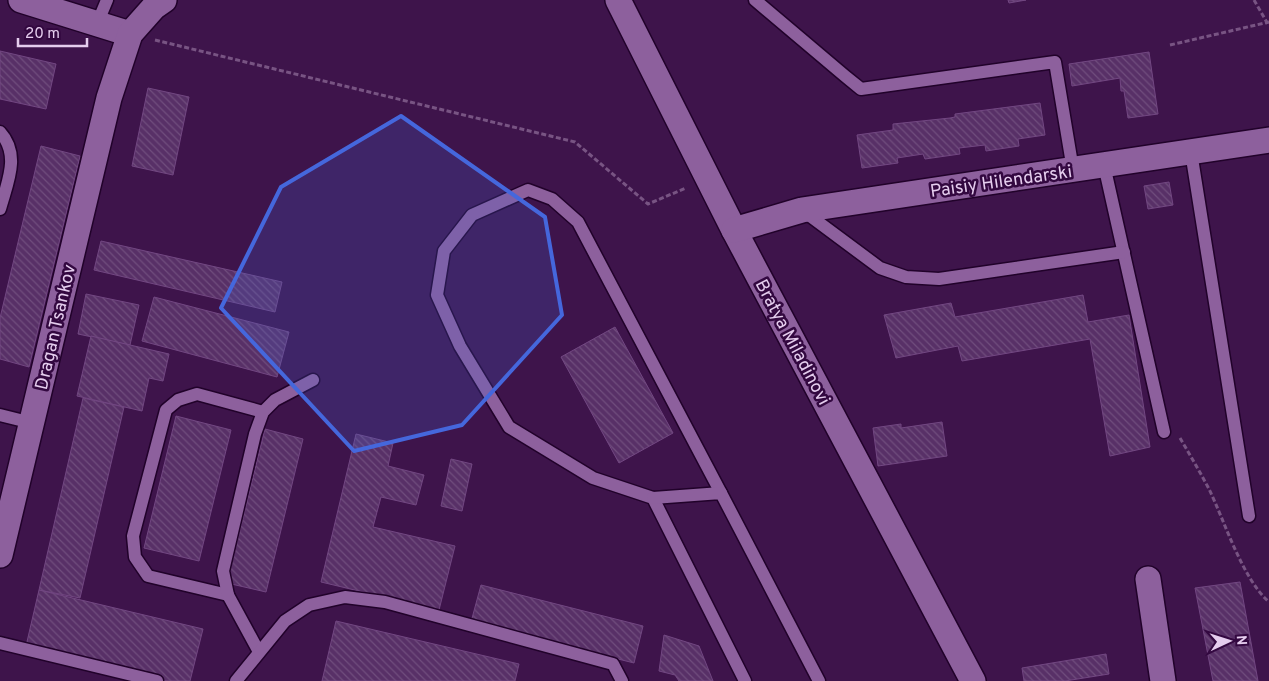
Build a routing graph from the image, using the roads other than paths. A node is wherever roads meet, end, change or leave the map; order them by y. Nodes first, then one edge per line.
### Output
1 (21, 0) edge
2 (107, 0) edge
3 (164, 0) edge
4 (618, 0) edge
5 (755, 0) edge
6 (97, 24) junction
7 (130, 34) junction
8 (0, 132) edge
9 (1269, 140) edge
10 (1191, 152) junction
11 (1104, 165) junction
12 (1073, 170) junction
13 (0, 210) edge
14 (802, 210) junction
15 (734, 230) junction
16 (1124, 252) junction
17 (312, 380) dead end
18 (263, 412) junction
19 (0, 415) edge
20 (32, 423) junction
21 (1163, 426) road end
22 (721, 493) junction
23 (652, 498) junction
24 (1249, 516) dead end
25 (0, 556) edge
26 (1148, 579) dead end
27 (228, 595) junction
28 (0, 643) edge
29 (259, 652) junction
30 (157, 681) edge
31 (236, 681) edge
32 (622, 681) edge
33 (745, 681) edge
34 (819, 681) edge
35 (973, 681) edge
36 (1163, 681) edge

1 - 6 street
2 - 6 lane
3 - 7 street
4 - 15 street, Bratya Miladinovi
5 - 12 lane
6 - 7 street
7 - 20 street, Dragan Tsankov
8 - 13 lane
9 - 10 street, Paisiy Hilendarski
10 - 11 street, Paisiy Hilendarski
10 - 24 lane
11 - 12 street, Paisiy Hilendarski
11 - 16 lane
12 - 14 street, Paisiy Hilendarski
14 - 15 street, Paisiy Hilendarski
14 - 16 lane
15 - 35 street, Bratya Miladinovi
16 - 21 lane
17 - 18 lane
18 - 27 lane
18 - 27 lane
19 - 20 lane
20 - 25 street, Dragan Tsankov
22 - 23 lane
22 - 23 lane
22 - 34 lane
23 - 33 lane
26 - 36 street
27 - 29 lane
28 - 30 lane
29 - 31 lane
29 - 32 lane

